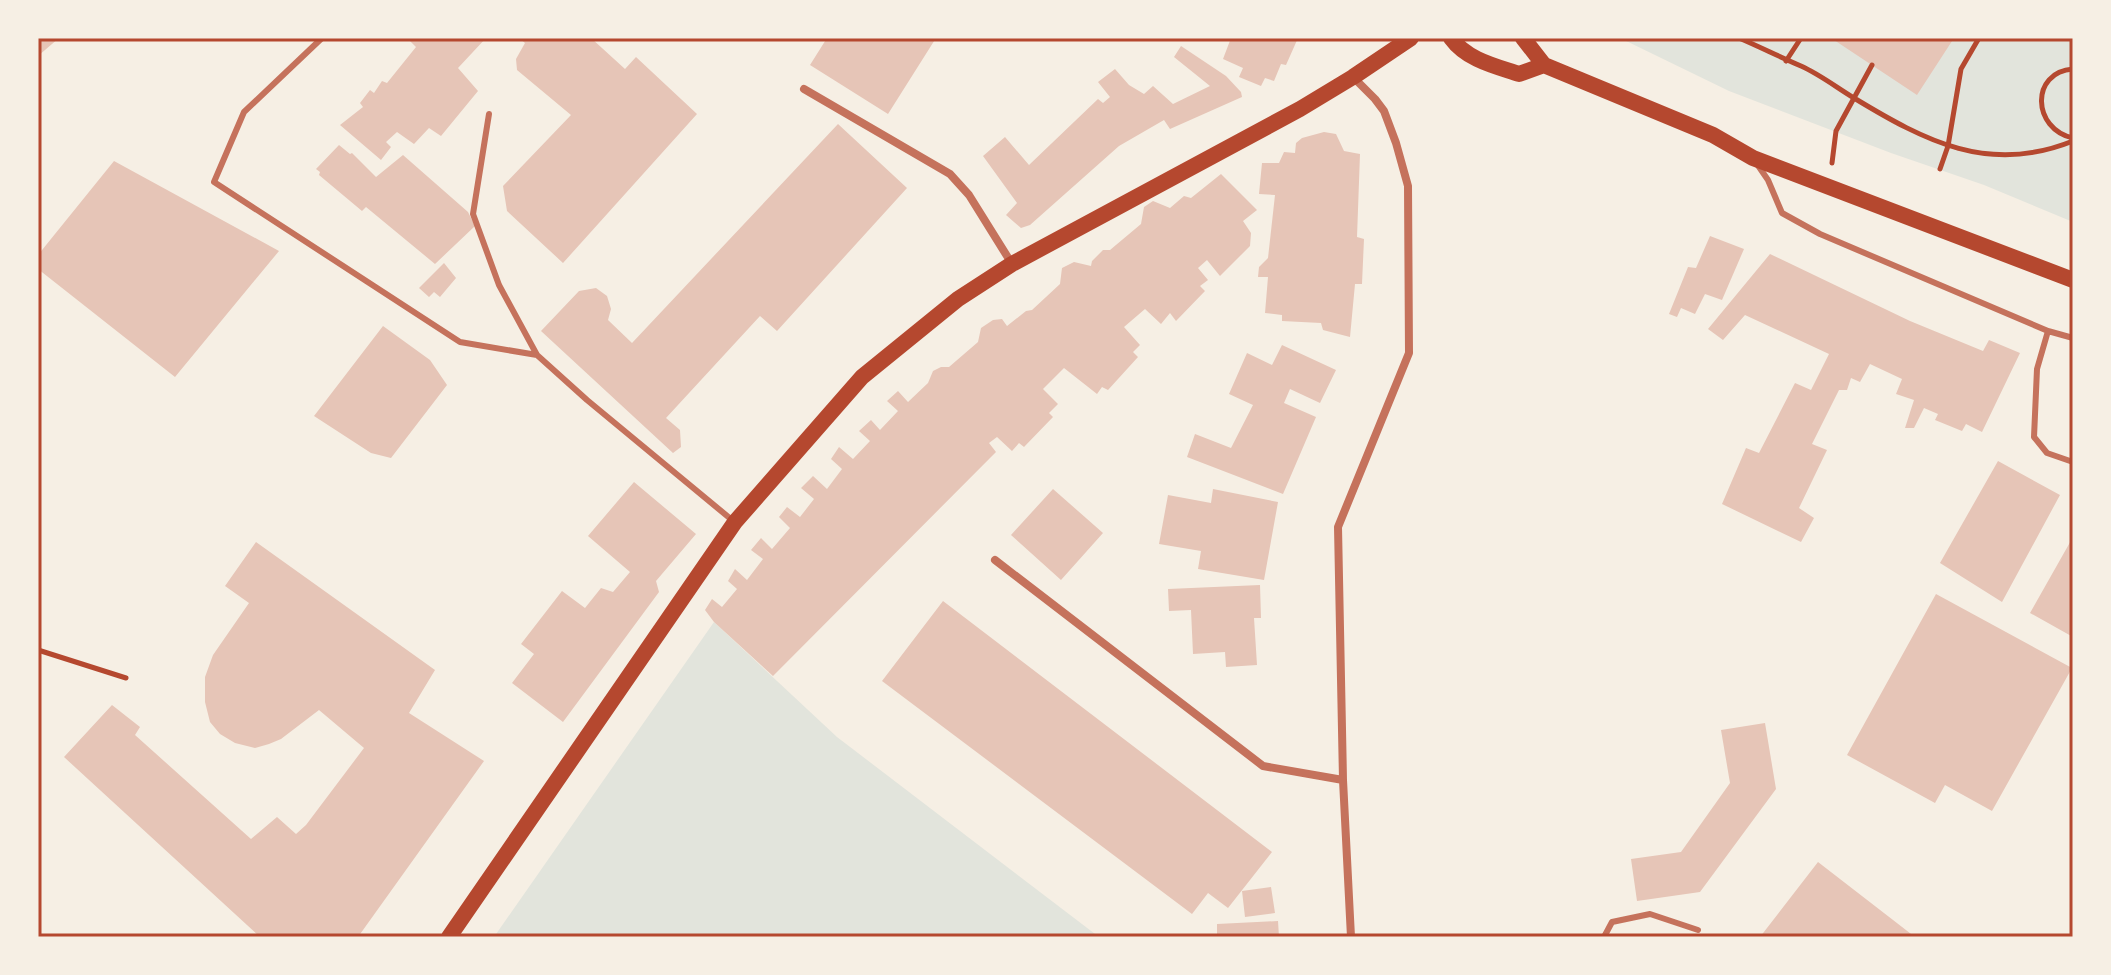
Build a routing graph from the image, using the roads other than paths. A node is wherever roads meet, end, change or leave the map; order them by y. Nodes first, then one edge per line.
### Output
1 (322, 38) edge
2 (1411, 38) edge
3 (1451, 38) edge
4 (1523, 38) edge
5 (1544, 65) junction
6 (1353, 77) junction
7 (804, 89) dead end
8 (489, 114) dead end
9 (1753, 158) junction
10 (1012, 264) junction
11 (2073, 280) edge
12 (2048, 331) junction
13 (2073, 338) edge
14 (537, 355) junction
15 (2073, 462) edge
16 (735, 522) junction
17 (995, 560) dead end
18 (1343, 780) junction
19 (1698, 930) dead end
20 (449, 937) edge
21 (1351, 937) edge
22 (1604, 937) edge

1 - 14 lane
2 - 6 main road
3 - 5 main road
4 - 5 main road
5 - 9 main road
6 - 10 main road
6 - 18 street
7 - 10 street
8 - 14 lane
9 - 11 main road
9 - 12 lane
10 - 16 main road
12 - 13 lane
12 - 15 lane
14 - 16 lane
16 - 20 main road
17 - 18 street
18 - 21 street
19 - 22 lane

